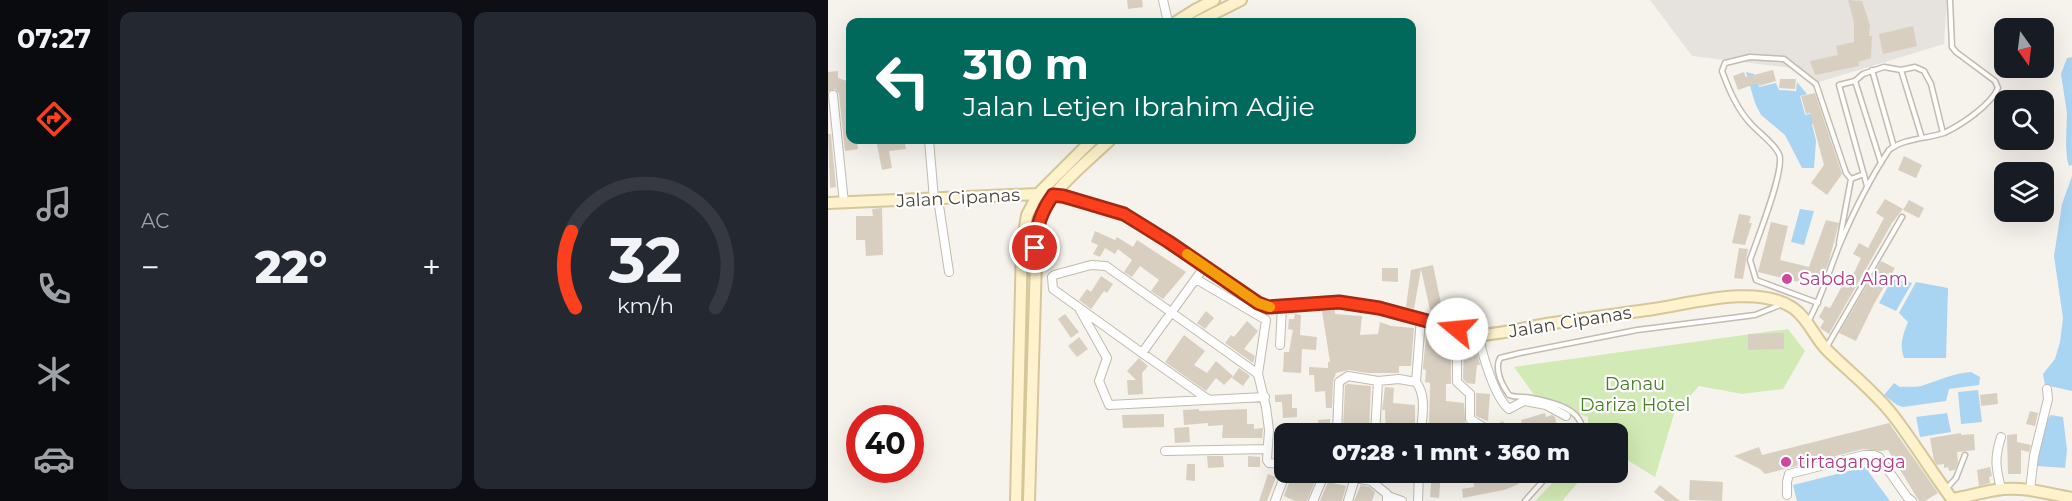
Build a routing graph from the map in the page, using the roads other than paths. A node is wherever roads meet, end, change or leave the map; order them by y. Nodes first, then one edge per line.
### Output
1 (1163, 0) edge
2 (1214, 0) edge
3 (1241, 0) edge
4 (1950, 0) edge
5 (1167, 18) edge
6 (1182, 18) edge
7 (1205, 18) edge
8 (1872, 70) junction
9 (1901, 70) junction
10 (1855, 81) junction
11 (833, 95) dead end
12 (1943, 133) junction
13 (1922, 138) junction
14 (929, 144) edge
15 (1088, 144) edge
16 (1106, 144) edge
17 (1894, 147) junction
18 (1881, 164) junction
19 (1864, 174) junction
20 (1851, 179) junction
21 (1867, 186) junction
22 (1038, 194) junction
23 (1053, 195) junction
24 (936, 199) junction
25 (828, 203) edge
26 (844, 203) junction
27 (1902, 217) dead end
28 (1838, 249) junction
29 (1205, 266) junction
30 (949, 272) dead end
31 (1196, 279) junction
32 (1783, 303) junction
33 (1818, 303) junction
34 (1282, 306) junction
35 (1078, 307) junction
36 (1171, 312) junction
37 (1421, 318) junction
38 (1807, 324) junction
39 (1457, 329) junction
40 (1479, 335) junction
41 (1280, 345) dead end
42 (1826, 349) junction
43 (1142, 353) junction
44 (1258, 374) junction
45 (1378, 381) junction
46 (1416, 382) junction
47 (2047, 389) dead end
48 (1265, 398) junction
49 (1209, 400) junction
50 (1566, 416) dead end
51 (1337, 423) edge
52 (1376, 423) edge
53 (1422, 423) edge
54 (1476, 423) edge
55 (1582, 423) edge
56 (2001, 438) dead end
57 (1268, 449) junction
58 (1165, 451) dead end
59 (1965, 455) dead end
60 (1274, 462) edge
61 (1282, 483) edge
62 (1321, 483) edge
63 (1353, 483) edge
64 (1376, 483) edge
65 (1419, 483) edge
66 (1541, 483) edge
67 (2001, 489) junction
68 (2030, 490) junction
69 (1787, 495) dead end
70 (1950, 497) edge
71 (2072, 498) edge
72 (1387, 499) edge
73 (1906, 500) edge
74 (1017, 501) edge
75 (1029, 501) edge
76 (1275, 501) edge
77 (1313, 501) edge
78 (1348, 501) edge
79 (1402, 501) edge
80 (1418, 501) edge
81 (1525, 501) edge

1 - 5 street
2 - 6 street
3 - 7 street
4 - 12 lane
8 - 9 lane
8 - 10 lane
8 - 17 lane
9 - 12 lane
9 - 13 lane
10 - 18 lane
10 - 19 lane
11 - 26 street
12 - 13 lane
13 - 17 lane
14 - 24 street
15 - 22 street
16 - 23 street
17 - 18 lane
18 - 21 lane
19 - 20 lane
19 - 21 lane
20 - 28 lane
20 - 33 lane
21 - 28 lane
22 - 23 street, Jalan Cipanas
22 - 24 street, Jalan Cipanas
22 - 74 street
23 - 29 street, Jalan Cipanas
23 - 75 street
24 - 26 street, Jalan Cipanas
24 - 30 street
25 - 26 street, Jalan Cipanas
27 - 42 lane
28 - 33 lane
29 - 31 street
29 - 34 street, Jalan Cipanas
31 - 36 street
31 - 44 street
32 - 38 street, Jalan Cipanas
32 - 40 street, Jalan Cipanas
32 - 55 lane
33 - 38 lane
34 - 37 street, Jalan Cipanas
34 - 41 street
35 - 36 street
35 - 43 street
35 - 49 street
36 - 43 street
36 - 44 street
37 - 39 street, Jalan Cipanas
37 - 46 street
38 - 42 street, Jalan Cipanas
39 - 40 street, Jalan Cipanas
39 - 54 street
40 - 50 street
42 - 70 street, Jalan Cipanas
43 - 49 street
44 - 48 street
45 - 46 street
45 - 51 street
45 - 52 street
46 - 53 street
47 - 68 street
48 - 49 street
48 - 57 street
56 - 67 street
57 - 58 street
57 - 60 street
59 - 70 lane
61 - 76 street
62 - 77 street
63 - 78 street
64 - 72 street
65 - 80 street
66 - 81 lane
67 - 68 street
67 - 70 street
68 - 71 street
69 - 73 street
72 - 79 street

